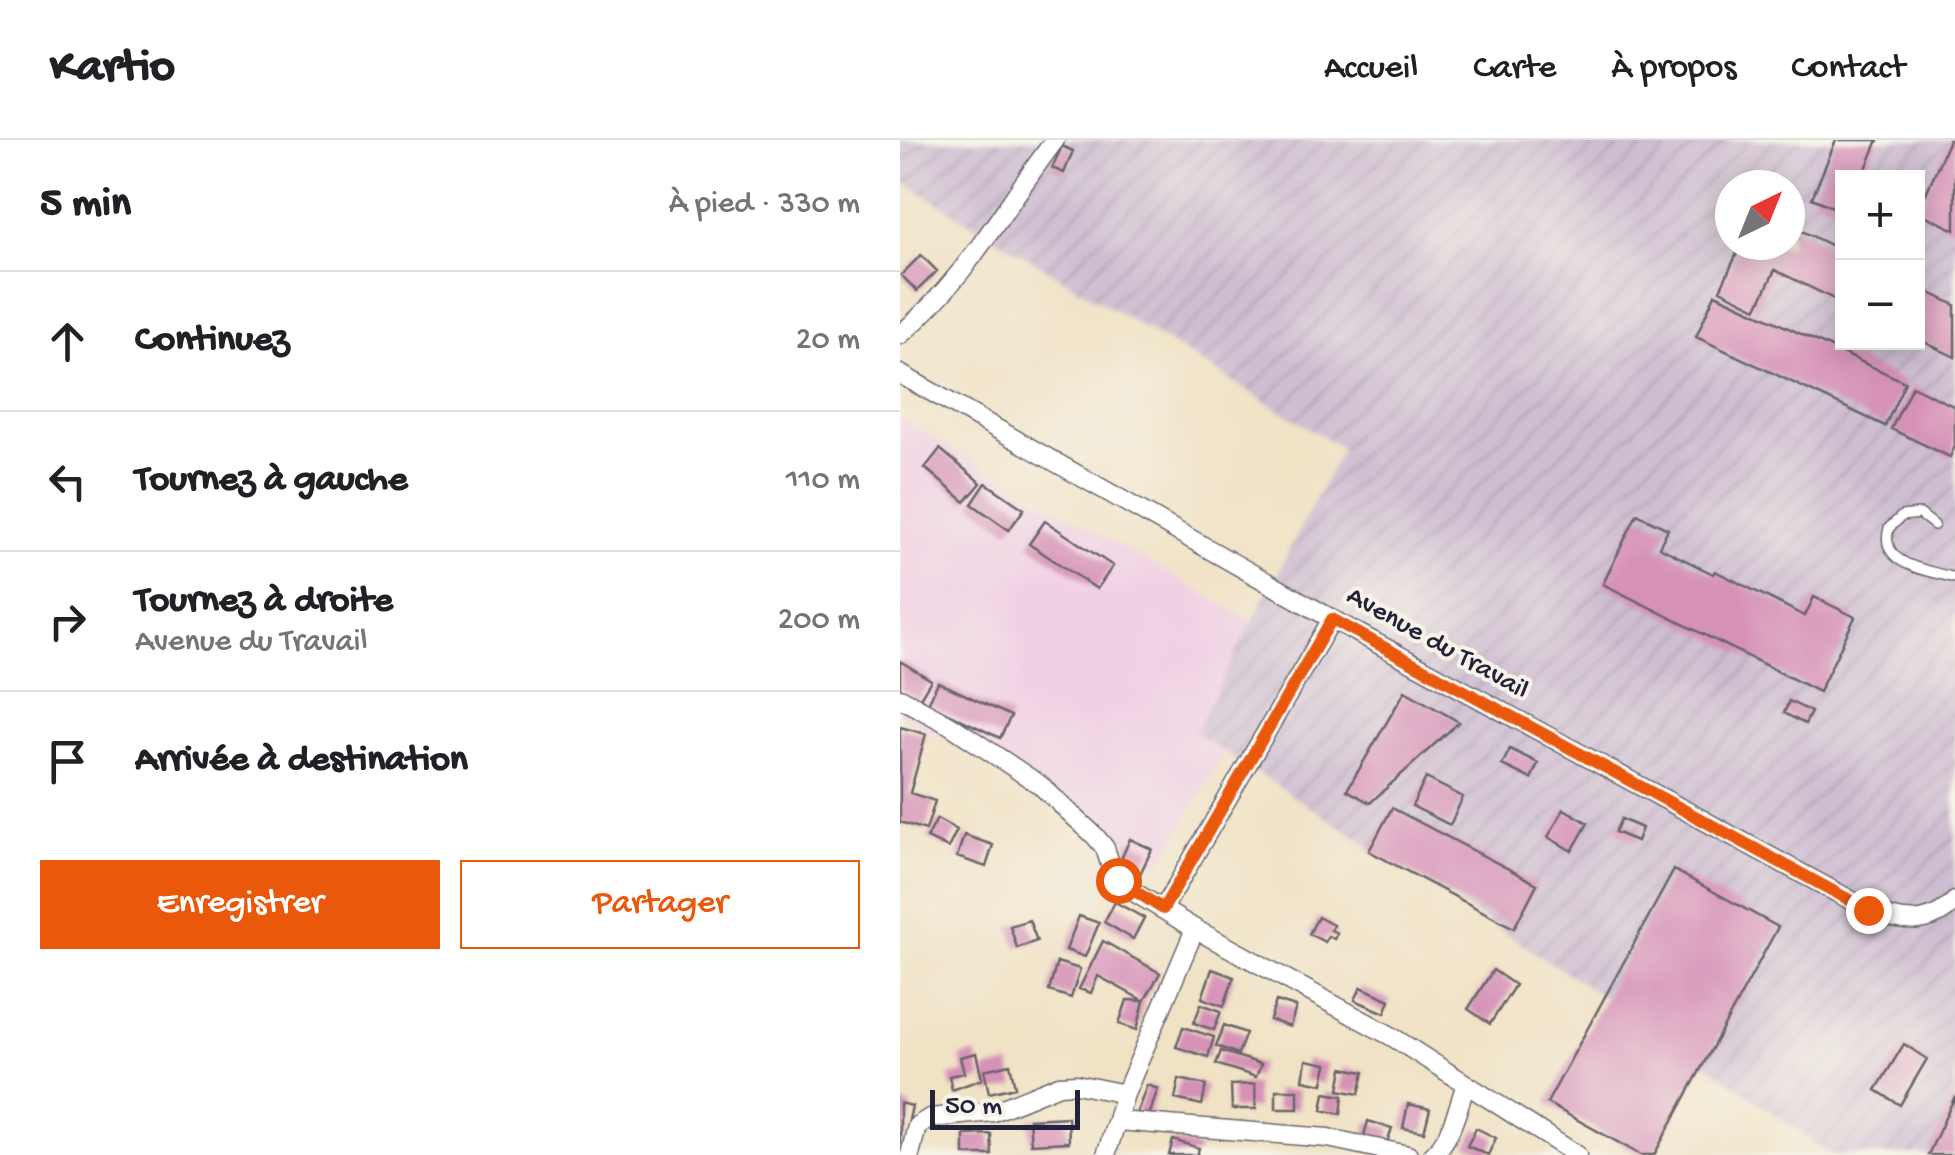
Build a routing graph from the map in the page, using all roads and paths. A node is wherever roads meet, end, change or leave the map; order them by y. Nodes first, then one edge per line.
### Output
1 (1055, 140) edge
2 (900, 335) edge
3 (900, 374) edge
4 (1934, 525) dead end
5 (1955, 578) edge
6 (1332, 619) junction
7 (900, 698) edge
8 (1955, 901) edge
9 (1163, 909) junction
10 (1195, 929) junction
11 (1466, 1084) junction
12 (1125, 1094) junction
13 (1118, 1121) junction
14 (906, 1155) edge
15 (1106, 1155) edge
16 (1408, 1155) edge
17 (1432, 1155) edge
18 (1578, 1155) edge

1 - 2 street
3 - 6 street, Avenue du Travail
4 - 5 lane
6 - 8 street, Avenue du Travail
6 - 9 street
7 - 9 street
9 - 10 street
10 - 11 street
10 - 12 street
11 - 17 street
11 - 18 street
12 - 13 street
12 - 14 street
13 - 15 street
13 - 16 street

